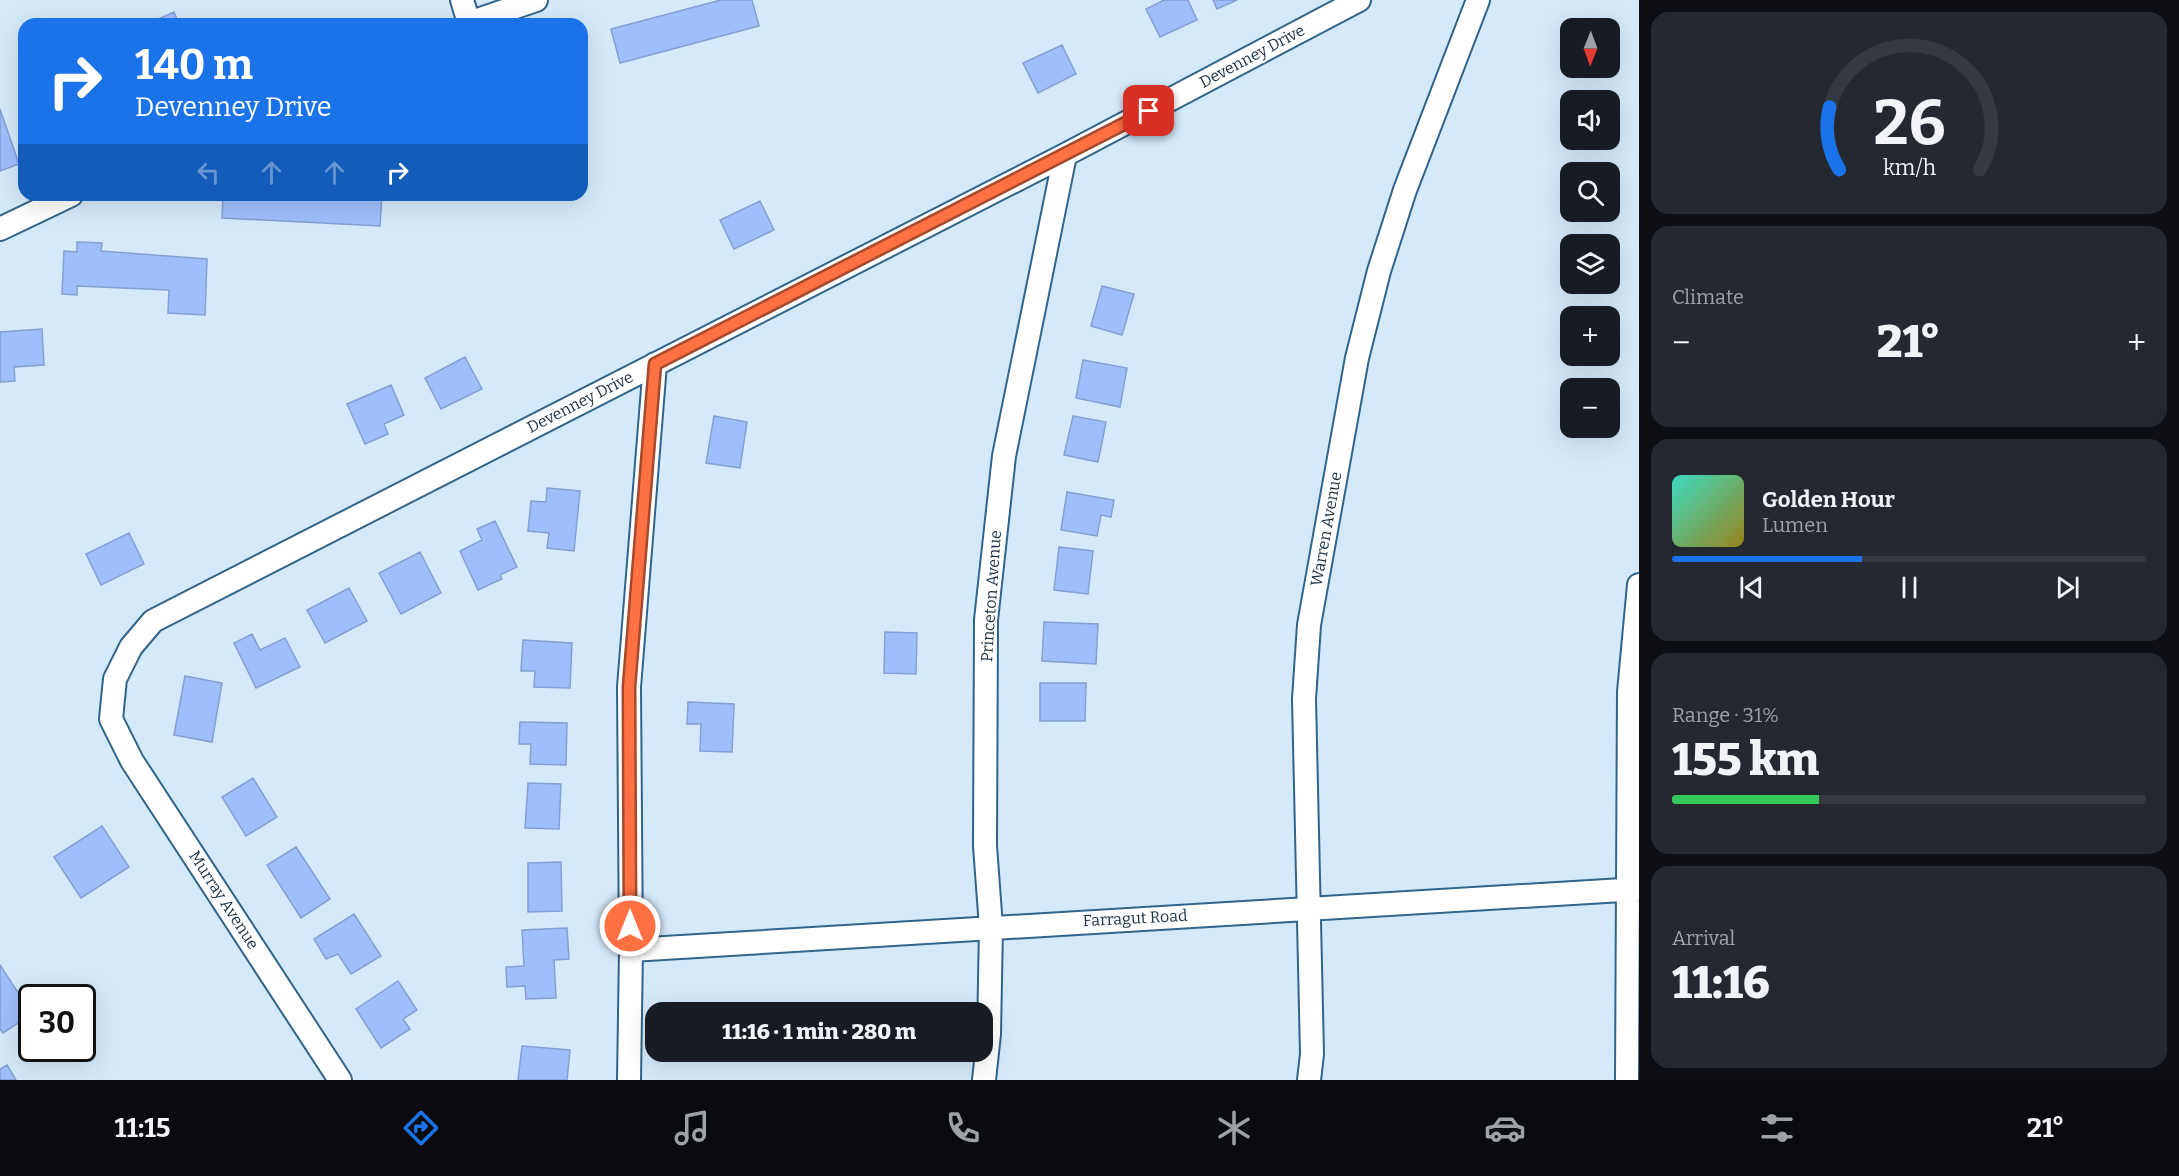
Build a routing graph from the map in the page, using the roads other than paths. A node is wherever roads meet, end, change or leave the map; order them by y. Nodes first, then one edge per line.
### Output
1 (462, 0) edge
2 (536, 0) edge
3 (1359, 0) edge
4 (1478, 0) edge
5 (466, 18) edge
6 (482, 18) edge
7 (1065, 155) junction
8 (58, 201) edge
9 (0, 229) edge
10 (655, 364) junction
11 (1639, 585) edge
12 (111, 719) joint
13 (1634, 889) edge
14 (1309, 907) junction
15 (991, 927) junction
16 (631, 950) junction
17 (340, 1080) edge
18 (629, 1080) edge
19 (984, 1080) edge
20 (1309, 1080) edge
21 (1628, 1080) edge

1 - 5 street
2 - 6 street
3 - 7 street, Devenney Drive
4 - 14 street, Warren Avenue
7 - 10 street, Devenney Drive
7 - 15 street, Princeton Avenue
8 - 9 street
10 - 12 street, Devenney Drive
10 - 16 street
11 - 13 street
12 - 17 street, Murray Avenue
13 - 14 street, Farragut Road
13 - 21 street
14 - 15 street, Farragut Road
14 - 20 street, Warren Avenue
15 - 16 street, Farragut Road
15 - 19 street, Princeton Avenue
16 - 18 street

